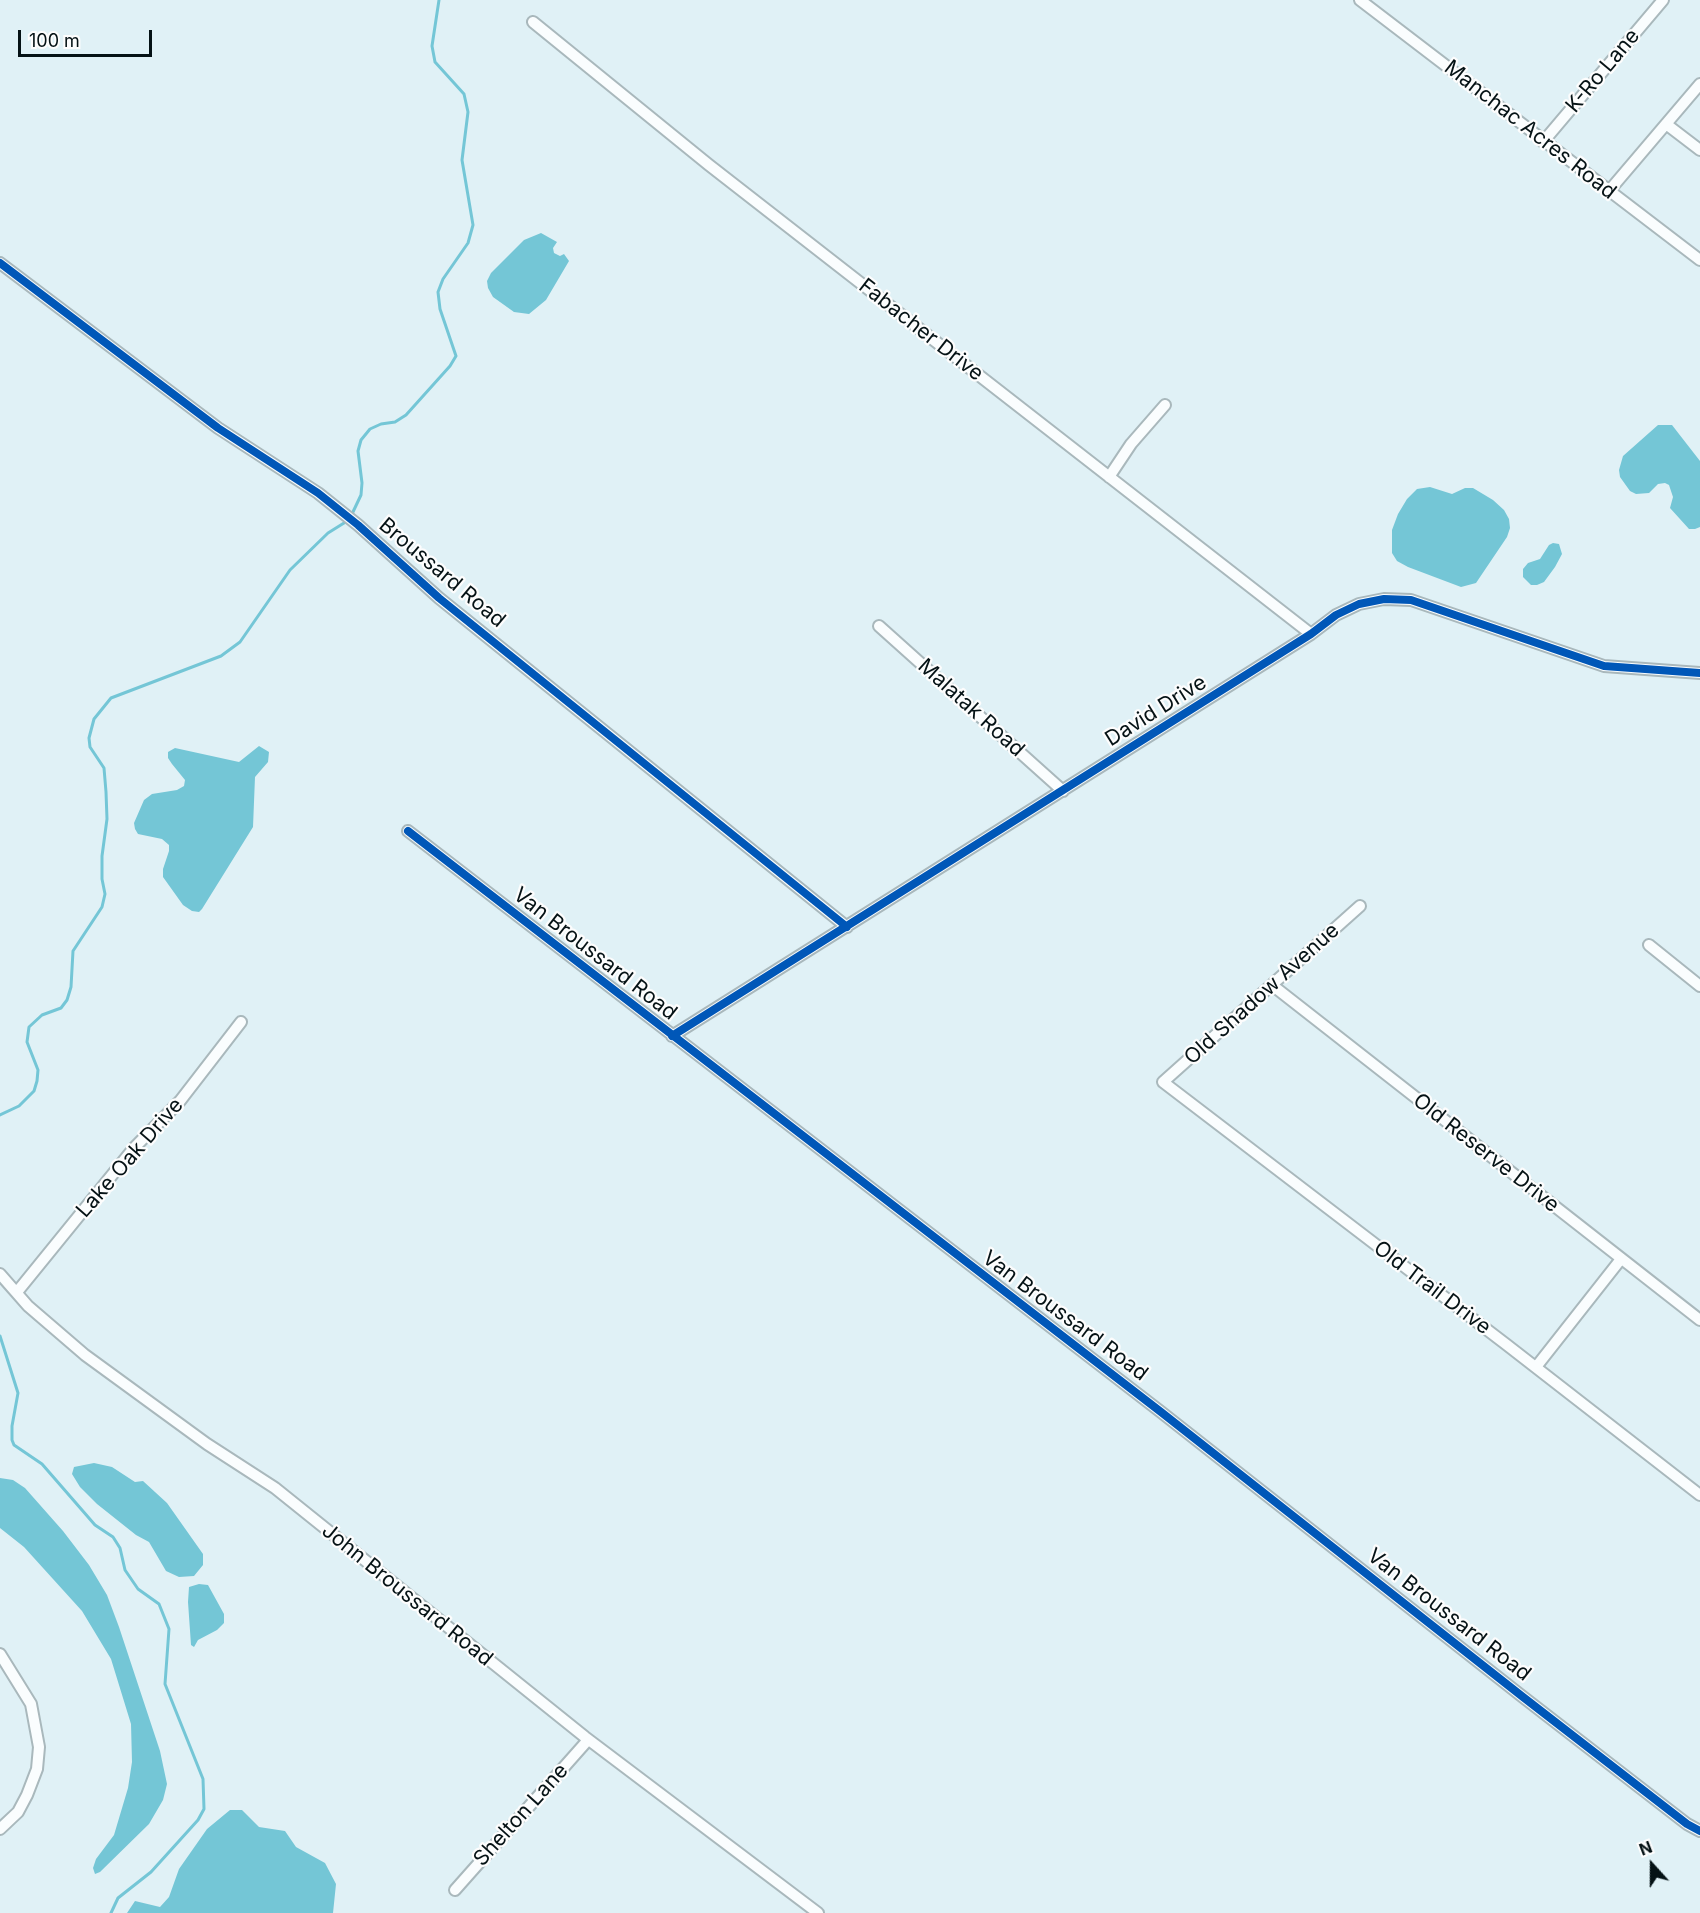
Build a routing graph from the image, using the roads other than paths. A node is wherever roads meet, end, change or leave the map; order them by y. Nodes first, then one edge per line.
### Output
1 (1360, 0) edge
2 (1663, 0) edge
3 (533, 22) dead end
4 (1700, 84) edge
5 (1666, 124) junction
6 (1543, 141) junction
7 (1700, 150) edge
8 (1609, 191) junction
9 (1700, 260) edge
10 (0, 263) edge
11 (1165, 405) dead end
12 (1110, 477) junction
13 (879, 626) dead end
14 (1311, 634) junction
15 (1700, 673) edge
16 (1063, 791) junction
17 (408, 831) dead end
18 (1360, 906) dead end
19 (848, 927) junction
20 (1649, 945) dead end
21 (1272, 985) junction
22 (1700, 986) edge
23 (241, 1022) dead end
24 (672, 1036) junction
25 (1163, 1082) joint
26 (1621, 1259) junction
27 (0, 1274) edge
28 (17, 1293) junction
29 (1700, 1320) edge
30 (1536, 1367) junction
31 (1700, 1495) edge
32 (0, 1654) edge
33 (4, 1668) edge
34 (588, 1740) junction
35 (0, 1829) edge
36 (1700, 1831) edge
37 (455, 1890) dead end
38 (818, 1913) edge

1 - 6 street, Manchac Acres Road
2 - 6 street, K-Ro Lane
3 - 12 street, Fabacher Drive
4 - 5 street
5 - 7 street
5 - 8 street
6 - 8 street, Manchac Acres Road
8 - 9 street, Manchac Acres Road
10 - 19 street, Broussard Road
11 - 12 street
12 - 14 street, Fabacher Drive
13 - 16 street, Malatak Road
14 - 15 street, David Drive
14 - 16 street, David Drive
16 - 19 street, David Drive
17 - 24 street, Van Broussard Road
18 - 21 street, Old Shadow Avenue
19 - 24 street, David Drive
20 - 22 street
21 - 25 street, Old Shadow Avenue
21 - 26 street, Old Reserve Drive
23 - 28 street, Lake Oak Drive
24 - 36 street, Van Broussard Road
25 - 30 street, Old Trail Drive
26 - 29 street, Old Reserve Drive
26 - 30 street
27 - 28 street, John Broussard Road
28 - 34 street, John Broussard Road
30 - 31 street, Old Trail Drive
32 - 33 street
33 - 35 street
34 - 37 street, Shelton Lane
34 - 38 street, John Broussard Road

